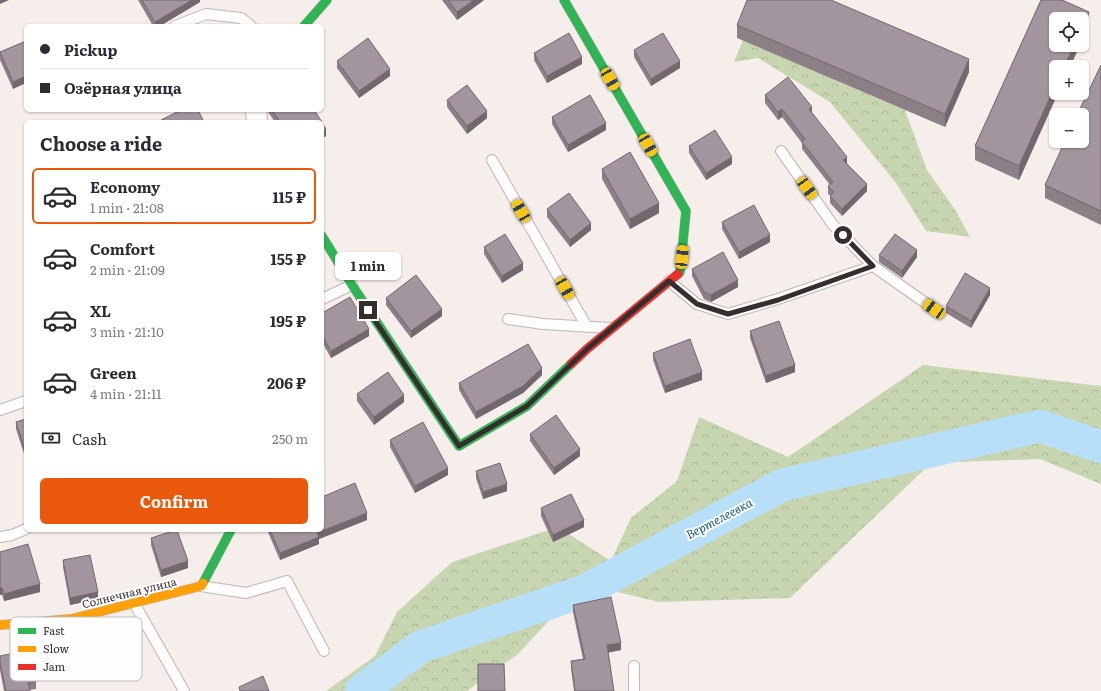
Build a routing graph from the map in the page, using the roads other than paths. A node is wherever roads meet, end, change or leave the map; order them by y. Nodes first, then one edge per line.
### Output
1 (328, 0) edge
2 (564, 0) edge
3 (180, 24) edge
4 (248, 24) edge
5 (306, 24) edge
6 (781, 151) dead end
7 (492, 160) dead end
8 (324, 239) edge
9 (873, 266) junction
10 (669, 281) junction
11 (352, 285) junction
12 (324, 298) edge
13 (934, 309) dead end
14 (508, 319) dead end
15 (587, 327) junction
16 (612, 328) junction
17 (24, 402) edge
18 (0, 410) edge
19 (24, 530) edge
20 (230, 532) edge
21 (0, 537) edge
22 (201, 586) junction
23 (134, 603) junction
24 (75, 617) edge
25 (142, 617) edge
26 (142, 617) edge
27 (10, 624) edge
28 (0, 625) edge
29 (324, 651) dead end
30 (634, 666) dead end
31 (184, 691) edge
32 (634, 691) edge

1 - 5 street
2 - 10 street
3 - 4 lane
6 - 9 lane
7 - 15 lane
8 - 11 street
9 - 10 lane
9 - 13 lane
10 - 16 street
11 - 12 lane
11 - 16 street
14 - 15 lane
15 - 16 lane
17 - 18 lane
19 - 21 lane
20 - 22 street
22 - 23 street, Солнечная улица
22 - 29 lane
23 - 24 street, Солнечная улица
23 - 26 lane
25 - 31 lane
27 - 28 street, Солнечная улица
30 - 32 lane

